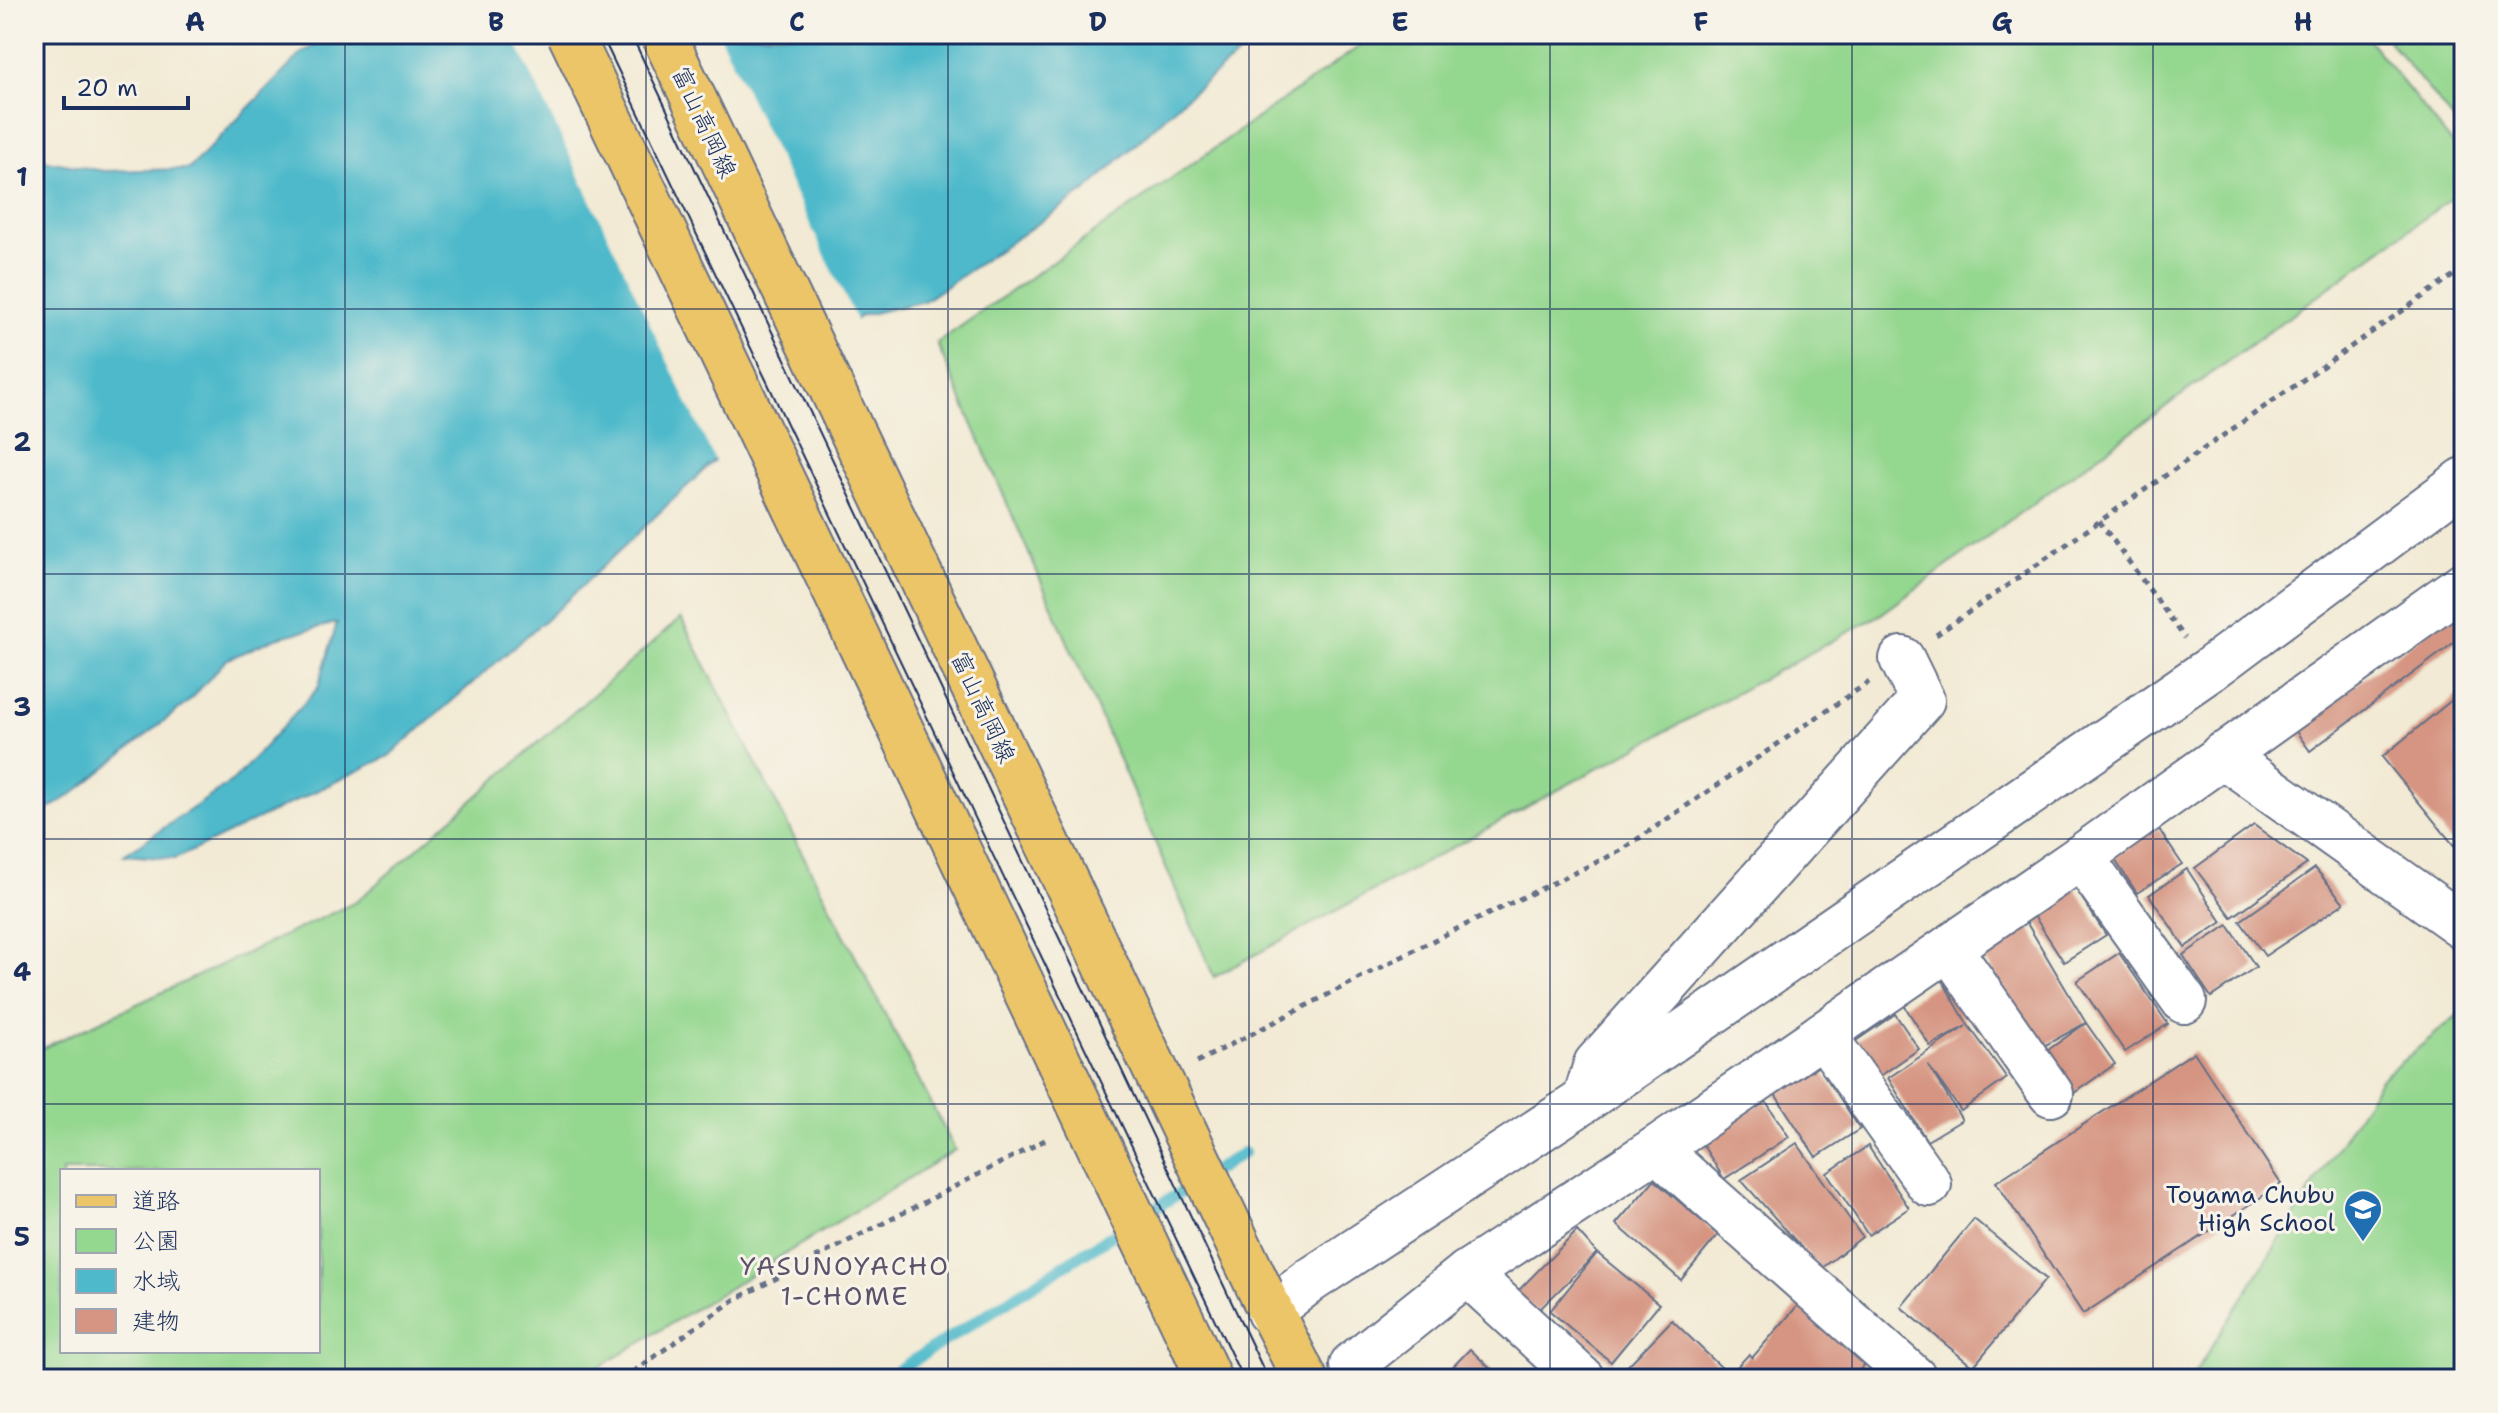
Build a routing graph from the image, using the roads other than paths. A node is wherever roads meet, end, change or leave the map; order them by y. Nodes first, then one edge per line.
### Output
1 (570, 34) edge
2 (663, 34) edge
3 (2464, 480) edge
4 (2464, 584) edge
5 (1902, 659) road end
6 (2222, 755) junction
7 (2081, 857) junction
8 (2464, 927) edge
9 (1949, 948) junction
10 (2184, 1001) dead end
11 (1823, 1034) junction
12 (2051, 1094) dead end
13 (1585, 1100) junction
14 (1656, 1149) junction
15 (1929, 1184) dead end
16 (1467, 1273) junction
17 (1265, 1302) junction
18 (1368, 1366) edge
19 (1898, 1373) edge
20 (1209, 1379) edge
21 (1305, 1379) edge
22 (1582, 1379) edge

1 - 20 main road, bridge
2 - 17 main road, 富山高岡線, bridge
3 - 13 street
4 - 6 street
5 - 13 street
6 - 7 street
6 - 8 street
7 - 9 street
7 - 10 street
9 - 11 street
9 - 12 street
11 - 14 street
11 - 15 street
13 - 17 street
14 - 16 street
14 - 19 street
16 - 18 street
16 - 22 street
17 - 21 main road, 富山高岡線

